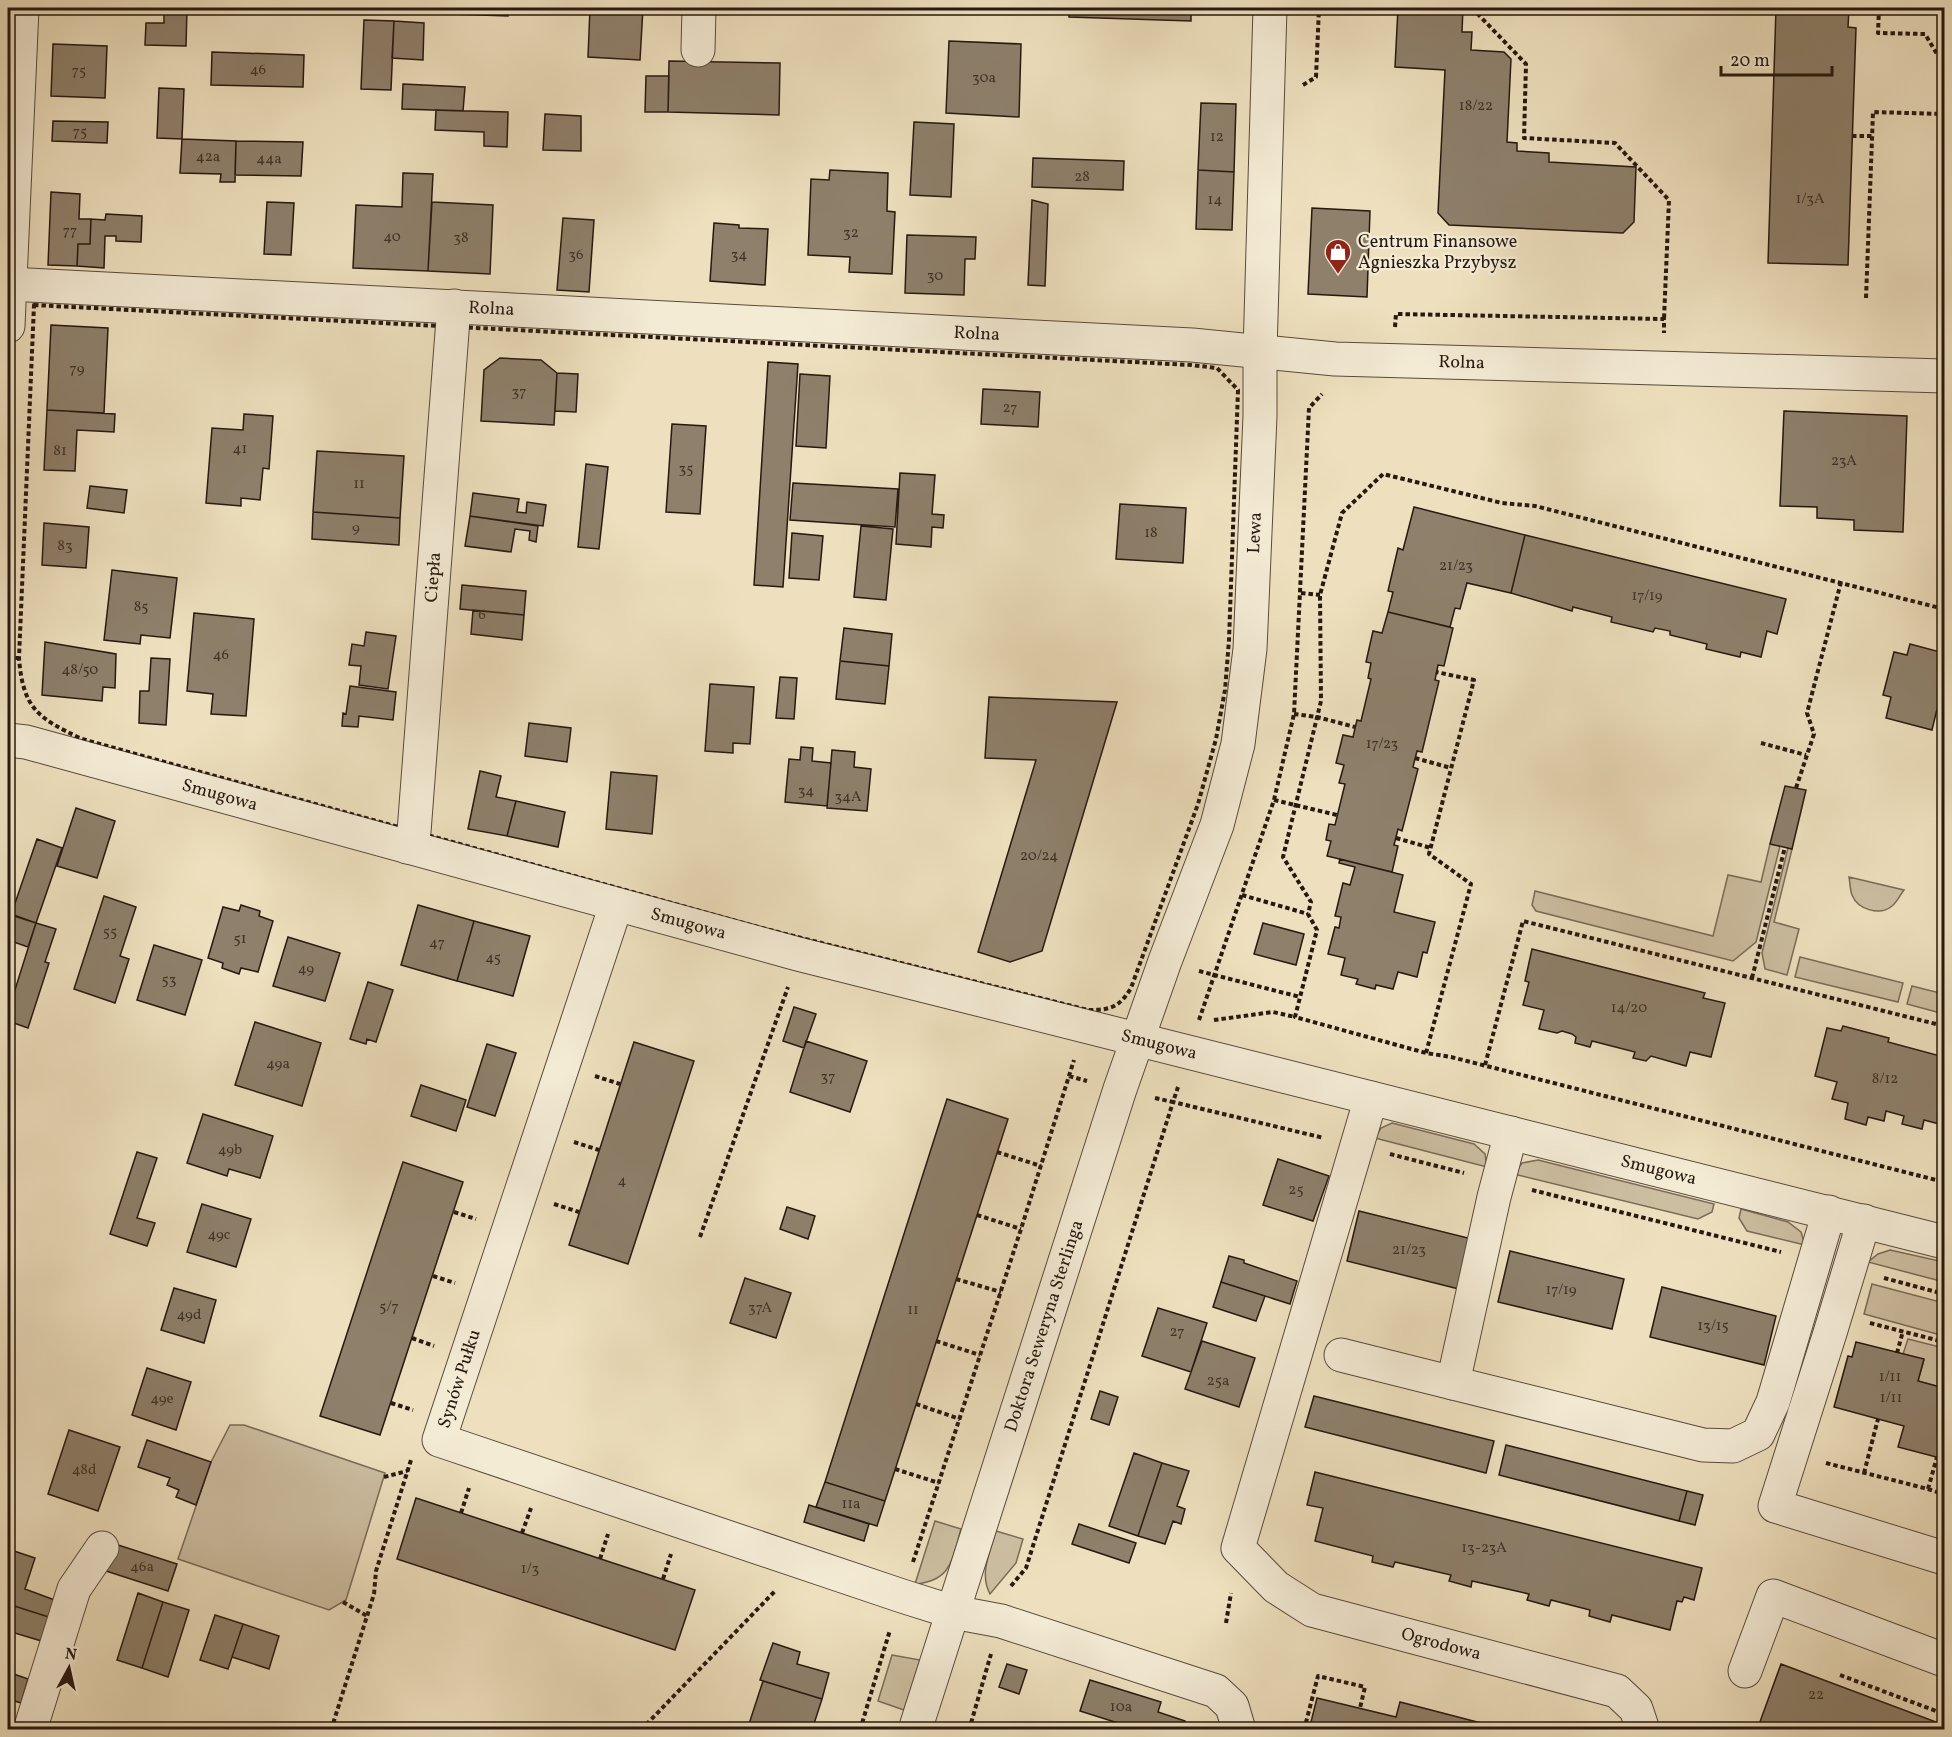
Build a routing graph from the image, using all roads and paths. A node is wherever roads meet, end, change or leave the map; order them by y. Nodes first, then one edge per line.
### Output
1 (22, 8) edge
2 (699, 8) edge
3 (1270, 8) edge
4 (1319, 8) edge
5 (1472, 8) edge
6 (1879, 8) edge
7 (698, 50) dead end
8 (1937, 54) dead end
9 (1298, 89) dead end
10 (1944, 114) edge
11 (1852, 136) dead end
12 (1872, 136) junction
13 (9, 284) junction
14 (1866, 298) dead end
15 (453, 316) junction
16 (1664, 319) junction
17 (8, 326) edge
18 (1395, 331) dead end
19 (1663, 337) dead end
20 (1260, 352) junction
21 (1944, 376) edge
22 (1328, 388) dead end
23 (1841, 582) junction
24 (1301, 593) junction
25 (1320, 595) junction
26 (1944, 609) edge
27 (8, 658) edge
28 (19, 658) junction
29 (1436, 672) dead end
30 (1294, 714) junction
31 (1317, 717) junction
32 (1355, 727) dead end
33 (8, 740) edge
34 (1761, 743) dead end
35 (1807, 755) junction
36 (1415, 758) dead end
37 (1451, 768) junction
38 (1796, 788) dead end
39 (1275, 800) junction
40 (1296, 805) junction
41 (1337, 815) dead end
42 (1396, 838) dead end
43 (411, 839) junction
44 (1785, 847) dead end
45 (1431, 848) junction
46 (1242, 895) junction
47 (616, 905) junction
48 (1308, 914) junction
49 (798, 954) junction
50 (1154, 958) junction
51 (1214, 975) junction
52 (1752, 978) junction
53 (1300, 997) junction
54 (1295, 1017) junction
55 (1198, 1022) dead end
56 (1944, 1026) edge
57 (1138, 1040) junction
58 (1076, 1052) dead end
59 (1426, 1053) junction
60 (1485, 1065) junction
61 (591, 1075) dead end
62 (620, 1084) dead end
63 (1371, 1098) junction
64 (1511, 1133) junction
65 (569, 1140) dead end
66 (599, 1150) dead end
67 (997, 1152) dead end
68 (1041, 1166) junction
69 (1944, 1182) edge
70 (549, 1202) dead end
71 (454, 1212) dead end
72 (579, 1212) dead end
73 (1829, 1212) junction
74 (976, 1215) dead end
75 (481, 1220) dead end
76 (1864, 1221) junction
77 (1021, 1230) junction
78 (700, 1237) dead end
79 (1944, 1242) edge
80 (956, 1279) dead end
81 (1001, 1292) junction
82 (1864, 1321) dead end
83 (1903, 1331) junction
84 (936, 1341) dead end
85 (1944, 1342) edge
86 (1897, 1353) dead end
87 (1341, 1355) dead end
88 (980, 1356) junction
89 (1453, 1383) junction
90 (916, 1404) dead end
91 (960, 1419) junction
92 (1878, 1419) dead end
93 (413, 1453) dead end
94 (1937, 1457) dead end
95 (1824, 1463) dead end
96 (895, 1468) dead end
97 (408, 1471) junction
98 (1864, 1473) junction
99 (384, 1477) dead end
100 (470, 1483) dead end
101 (939, 1483) junction
102 (1928, 1489) junction
103 (1944, 1497) edge
104 (532, 1503) dead end
105 (460, 1513) dead end
106 (610, 1529) dead end
107 (522, 1533) dead end
108 (102, 1548) dead end
109 (673, 1550) dead end
110 (1944, 1558) edge
111 (600, 1559) dead end
112 (912, 1566) dead end
113 (663, 1580) dead end
114 (780, 1586) dead end
115 (343, 1602) dead end
116 (953, 1612) junction
117 (367, 1616) junction
118 (892, 1624) dead end
119 (1944, 1660) edge
120 (1745, 1671) dead end
121 (1840, 1675) dead end
122 (1360, 1708) dead end
123 (1944, 1714) edge
124 (30, 1730) edge
125 (331, 1730) edge
126 (641, 1730) edge
127 (860, 1730) edge
128 (915, 1730) edge
129 (1239, 1730) edge
130 (1304, 1730) edge
131 (1643, 1730) edge

1 - 13 street
2 - 7 street
3 - 20 street, Lewa
4 - 9 path
5 - 16 path
6 - 8 path
10 - 12 path
11 - 12 path
12 - 14 path
13 - 15 street, Rolna
13 - 17 street
15 - 20 street, Rolna
15 - 28 path
15 - 43 street, Ciepła
15 - 50 path
16 - 18 path
16 - 19 path
20 - 21 street, Rolna
20 - 50 street, Lewa
22 - 24 path
23 - 25 path
23 - 26 path
23 - 35 path
24 - 25 path
24 - 30 path
25 - 31 path
27 - 28 path
28 - 43 path
29 - 37 path
30 - 31 path
30 - 39 path
31 - 32 path
31 - 40 path
33 - 43 street, Smugowa
34 - 35 path
35 - 38 path
36 - 37 path
37 - 45 path
39 - 40 path
39 - 46 path
40 - 41 path
40 - 48 path
42 - 45 path
43 - 47 street, Smugowa
43 - 50 path
44 - 52 path
45 - 59 path
46 - 48 path
46 - 51 path
47 - 49 street, Smugowa
47 - 116 street, Synów Pułku
48 - 53 path
49 - 57 street, Smugowa
49 - 78 path
50 - 51 path
50 - 57 street, Lewa
51 - 53 path
52 - 56 path
52 - 60 path
53 - 54 path
54 - 55 path
54 - 59 path
57 - 63 street, Smugowa
57 - 116 street, Doktora Seweryna Sterlinga
58 - 68 path
59 - 60 path
60 - 69 path
61 - 62 path
63 - 64 street, Smugowa
63 - 131 street, Ogrodowa
64 - 73 street, Smugowa
64 - 89 street
65 - 66 path
67 - 68 path
68 - 77 path
70 - 72 path
71 - 75 path
73 - 76 street, Smugowa
73 - 89 street
74 - 77 path
76 - 79 street, Smugowa
76 - 110 street
77 - 81 path
80 - 81 path
81 - 88 path
82 - 83 path
83 - 85 path
83 - 86 path
84 - 88 path
87 - 89 street
88 - 91 path
90 - 91 path
91 - 101 path
92 - 98 path
93 - 97 path
94 - 102 path
95 - 98 path
96 - 101 path
97 - 99 path
97 - 117 path
98 - 102 path
100 - 105 path
101 - 112 path
102 - 103 path
104 - 107 path
106 - 111 path
108 - 124 street
109 - 113 path
114 - 126 path
115 - 117 path
116 - 128 street, Doktora Seweryna Sterlinga
116 - 129 street
117 - 125 path
118 - 127 path
119 - 120 street
121 - 123 path
122 - 130 path

